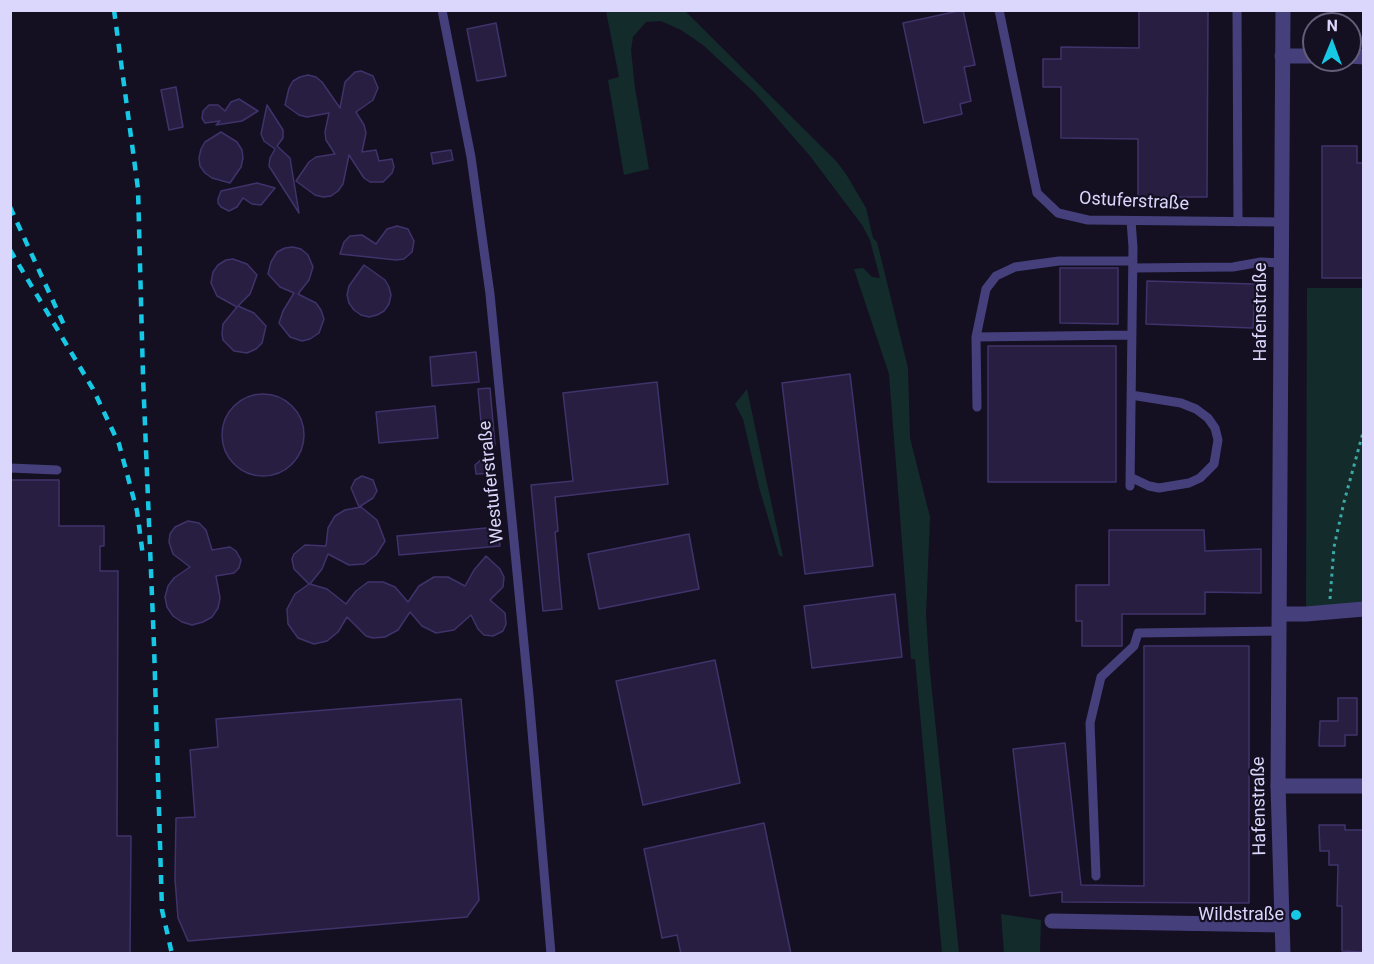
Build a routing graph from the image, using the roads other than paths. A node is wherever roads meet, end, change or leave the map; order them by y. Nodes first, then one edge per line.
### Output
1 (442, 10) edge
2 (999, 10) edge
3 (1237, 10) edge
4 (1283, 10) edge
5 (1282, 56) junction
6 (1302, 56) edge
7 (1131, 220) junction
8 (1238, 222) junction
9 (1281, 222) junction
10 (1281, 262) junction
11 (1133, 264) junction
12 (1132, 335) junction
13 (976, 337) junction
14 (1131, 395) junction
15 (977, 407) dead end
16 (10, 468) edge
17 (57, 470) dead end
18 (1364, 609) edge
19 (1280, 614) junction
20 (1280, 631) junction
21 (1278, 786) junction
22 (1364, 786) edge
23 (1096, 876) dead end
24 (1052, 921) dead end
25 (1282, 925) junction
26 (551, 954) edge
27 (1283, 954) edge

1 - 26 lane, Westuferstraße
2 - 7 lane, Ostuferstraße
3 - 8 lane
4 - 5 street, Hafenstraße
5 - 6 street
5 - 9 street, Hafenstraße
7 - 8 lane, Ostuferstraße
7 - 11 lane
8 - 9 lane, Ostuferstraße
9 - 10 street, Hafenstraße
10 - 11 lane
10 - 19 street, Hafenstraße
11 - 12 lane
11 - 13 lane
12 - 13 lane
12 - 14 lane
13 - 15 lane
14 - 14 lane
16 - 17 lane
18 - 19 street
19 - 20 street, Hafenstraße
20 - 21 street, Hafenstraße
20 - 23 lane
21 - 22 street
21 - 25 street, Hafenstraße
24 - 25 street
25 - 27 street, Hafenstraße

